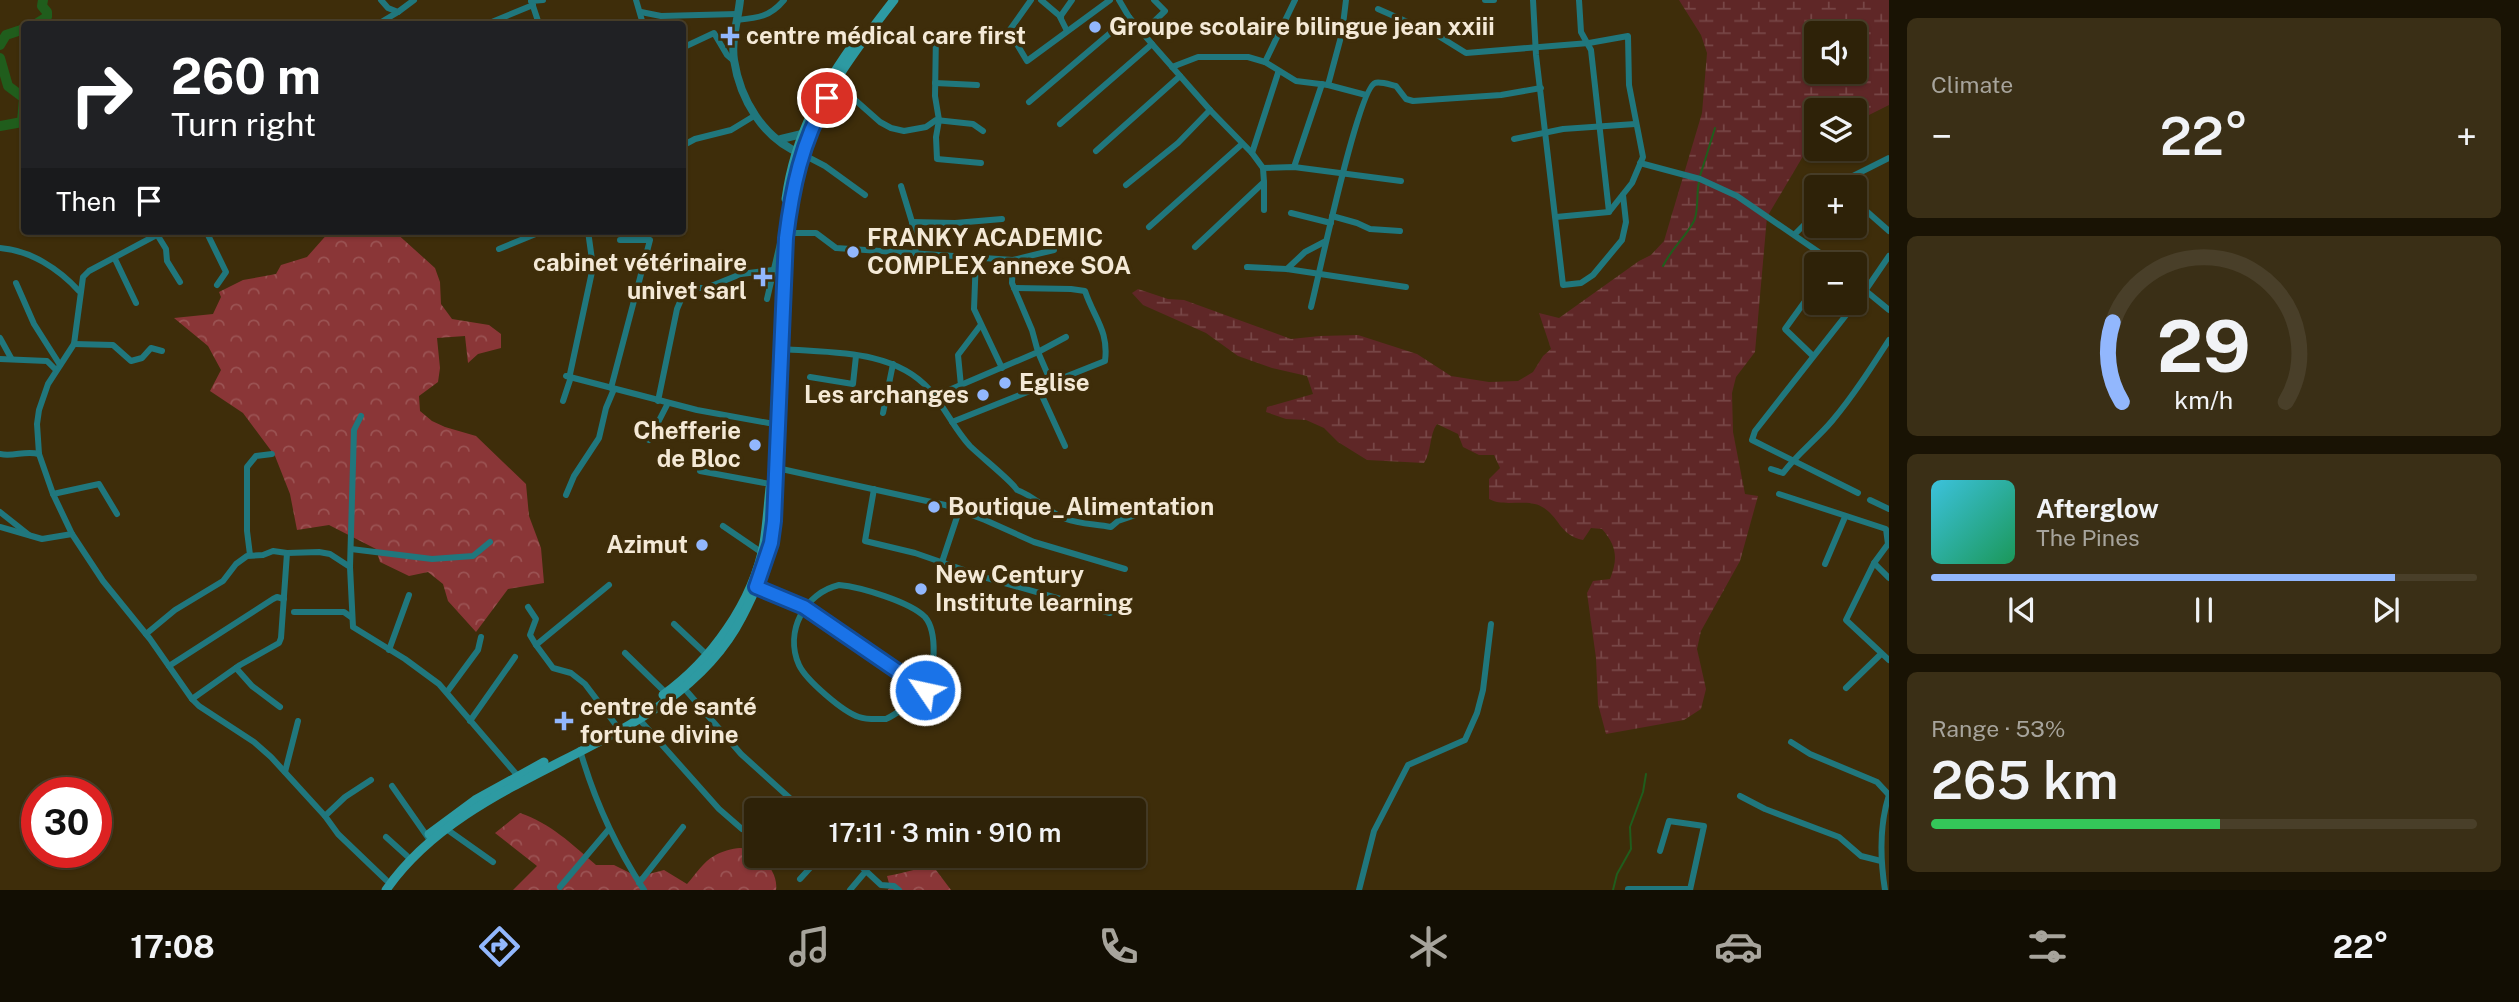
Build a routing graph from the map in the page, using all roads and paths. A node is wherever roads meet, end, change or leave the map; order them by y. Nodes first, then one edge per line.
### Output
1 (382, 0) edge
2 (414, 0) edge
3 (543, 0) edge
4 (635, 0) edge
5 (740, 0) edge
6 (784, 0) edge
7 (886, 0) edge
8 (894, 0) edge
9 (1031, 0) edge
10 (1041, 0) edge
11 (1072, 0) edge
12 (1110, 0) edge
13 (1119, 0) edge
14 (1154, 0) edge
15 (1295, 0) edge
16 (1346, 0) edge
17 (1485, 0) edge
18 (1494, 0) edge
19 (1534, 0) edge
20 (1579, 0) edge
21 (532, 2) edge
22 (1378, 9) dead end
23 (398, 12) junction
24 (641, 12) junction
25 (737, 17) junction
26 (1061, 17) junction
27 (1129, 17) junction
28 (383, 21) edge
29 (493, 21) edge
30 (538, 21) edge
31 (642, 21) edge
32 (1068, 31) junction
33 (1143, 33) junction
34 (936, 34) dead end
35 (1589, 43) junction
36 (1152, 44) junction
37 (686, 46) edge
38 (1536, 47) junction
39 (734, 61) junction
40 (1265, 62) junction
41 (1172, 67) junction
42 (1279, 73) junction
43 (1180, 76) junction
44 (836, 83) junction
45 (935, 83) junction
46 (977, 85) dead end
47 (1325, 85) junction
48 (1542, 88) junction
49 (1366, 95) junction
50 (1029, 102) dead end
51 (1210, 110) junction
52 (754, 116) junction
53 (939, 120) junction
54 (1060, 124) dead end
55 (1635, 124) junction
56 (1600, 126) junction
57 (983, 131) dead end
58 (1546, 132) junction
59 (802, 134) junction
60 (1514, 139) dead end
61 (781, 140) junction
62 (686, 144) edge
63 (1242, 144) junction
64 (801, 151) junction
65 (1096, 151) dead end
66 (1252, 153) junction
67 (1889, 158) edge
68 (981, 163) dead end
69 (1640, 163) junction
70 (791, 164) junction
71 (1294, 167) junction
72 (1263, 168) junction
73 (1343, 173) junction
74 (1855, 175) edge
75 (1401, 181) dead end
76 (1264, 182) junction
77 (1126, 185) dead end
78 (901, 186) dead end
79 (865, 195) dead end
80 (1623, 195) junction
81 (1264, 210) dead end
82 (1609, 212) junction
83 (1867, 212) edge
84 (1291, 213) dead end
85 (1556, 217) junction
86 (1002, 219) dead end
87 (1331, 220) junction
88 (912, 222) junction
89 (1804, 225) edge
90 (1150, 227) dead end
91 (1400, 231) dead end
92 (1889, 231) edge
93 (1795, 234) junction
94 (157, 235) edge
95 (162, 235) edge
96 (208, 235) edge
97 (532, 235) edge
98 (589, 235) edge
99 (652, 235) edge
100 (784, 236) junction
101 (620, 240) dead end
102 (650, 240) junction
103 (1326, 242) junction
104 (1195, 247) dead end
105 (0, 248) edge
106 (499, 249) dead end
107 (1054, 250) dead end
108 (1818, 252) edge
109 (916, 254) junction
110 (1889, 256) edge
111 (976, 257) junction
112 (115, 259) junction
113 (1013, 260) junction
114 (1247, 267) dead end
115 (1287, 269) junction
116 (773, 270) junction
117 (1319, 273) junction
118 (180, 282) dead end
119 (16, 283) dead end
120 (217, 285) dead end
121 (1406, 287) dead end
122 (1014, 288) junction
123 (1867, 288) edge
124 (79, 291) junction
125 (1867, 293) edge
126 (767, 299) dead end
127 (136, 303) dead end
128 (1804, 303) edge
129 (1311, 307) dead end
130 (1889, 310) edge
131 (1846, 315) edge
132 (981, 326) junction
133 (1066, 337) dead end
134 (0, 338) edge
135 (1889, 340) edge
136 (74, 344) junction
137 (782, 349) junction
138 (162, 351) dead end
139 (1038, 352) junction
140 (856, 356) junction
141 (1813, 356) junction
142 (11, 358) junction
143 (0, 359) edge
144 (893, 364) junction
145 (58, 368) junction
146 (1002, 368) junction
147 (569, 375) junction
148 (810, 377) dead end
149 (1051, 383) junction
150 (961, 386) junction
151 (1038, 387) junction
152 (613, 388) junction
153 (935, 396) junction
154 (563, 401) dead end
155 (658, 401) junction
156 (668, 403) junction
157 (883, 413) dead end
158 (361, 416) dead end
159 (952, 422) junction
160 (774, 424) junction
161 (649, 440) dead end
162 (1065, 446) dead end
163 (0, 454) edge
164 (39, 454) junction
165 (271, 454) dead end
166 (1793, 460) junction
167 (777, 468) junction
168 (1770, 469) dead end
169 (700, 471) dead end
170 (771, 484) junction
171 (874, 489) junction
172 (53, 494) junction
173 (1779, 494) dead end
174 (1858, 494) dead end
175 (566, 495) dead end
176 (1870, 500) dead end
177 (1165, 505) dead end
178 (1889, 509) edge
179 (959, 511) junction
180 (0, 512) edge
181 (117, 514) dead end
182 (1845, 517) junction
183 (723, 526) dead end
184 (0, 527) edge
185 (72, 534) junction
186 (31, 536) junction
187 (490, 542) dead end
188 (351, 549) junction
189 (761, 552) junction
190 (287, 553) junction
191 (250, 555) junction
192 (942, 562) junction
193 (1874, 563) junction
194 (1825, 564) dead end
195 (349, 566) junction
196 (1125, 569) dead end
197 (1889, 578) edge
198 (609, 585) dead end
199 (756, 587) junction
200 (410, 594) dead end
201 (284, 599) junction
202 (528, 607) dead end
203 (804, 607) junction
204 (294, 612) dead end
205 (1110, 613) dead end
206 (351, 617) junction
207 (674, 624) dead end
208 (1491, 624) dead end
209 (146, 634) junction
210 (481, 637) dead end
211 (536, 645) junction
212 (389, 650) junction
213 (625, 653) dead end
214 (1881, 654) junction
215 (707, 655) junction
216 (515, 657) dead end
217 (1889, 660) edge
218 (169, 666) junction
219 (236, 668) junction
220 (684, 688) junction
221 (1846, 688) dead end
222 (925, 690) junction
223 (447, 692) junction
224 (666, 694) junction
225 (192, 699) junction
226 (280, 707) dead end
227 (639, 719) junction
228 (299, 721) dead end
229 (471, 721) junction
230 (616, 725) junction
231 (1791, 743) dead end
232 (580, 750) junction
233 (285, 772) junction
234 (517, 775) junction
235 (372, 780) dead end
236 (391, 786) dead end
237 (1889, 795) edge
238 (1740, 796) dead end
239 (790, 798) edge
240 (326, 816) junction
241 (1886, 816) edge
242 (682, 827) dead end
243 (446, 828) junction
244 (609, 829) junction
245 (742, 829) dead end
246 (386, 837) dead end
247 (429, 838) junction
248 (1660, 852) dead end
249 (407, 856) junction
250 (494, 862) dead end
251 (1884, 864) edge
252 (810, 868) edge
253 (863, 868) edge
254 (866, 871) junction
255 (800, 879) dead end
256 (639, 883) junction
257 (386, 885) edge
258 (560, 887) dead end
259 (883, 888) edge
260 (1628, 889) edge
261 (379, 890) edge
262 (644, 890) edge
263 (850, 890) edge
264 (899, 890) edge
265 (1359, 890) edge
266 (1690, 890) edge
267 (1885, 890) edge

1 - 23 street
2 - 23 street
3 - 21 street
4 - 24 street
5 - 25 street
6 - 25 street
7 - 59 main road
8 - 44 main road
9 - 32 street
10 - 26 street
11 - 26 street
12 - 32 street
13 - 27 street
14 - 33 street
15 - 40 street
16 - 47 street
17 - 18 street
19 - 38 street
20 - 35 street
21 - 29 street
21 - 30 street
22 - 38 street
23 - 28 street
24 - 25 street
24 - 31 street
25 - 39 street
26 - 32 street
27 - 33 street
27 - 50 street
33 - 36 street
34 - 45 street
35 - 38 street
35 - 55 street
35 - 56 street
36 - 41 street
36 - 54 street
37 - 39 street
38 - 48 street
39 - 52 street
40 - 41 street
40 - 42 street
41 - 43 street
42 - 47 street
42 - 66 street
43 - 51 street
43 - 65 street
44 - 53 street
44 - 64 main road
45 - 46 street
45 - 53 street
47 - 49 street
47 - 71 street
48 - 49 street
48 - 58 street
49 - 73 street
51 - 63 street
51 - 77 street
52 - 61 street
52 - 62 street
53 - 57 street
53 - 68 street
55 - 56 street
55 - 69 street
56 - 58 street
56 - 82 street
58 - 60 street
58 - 85 street
59 - 61 street
59 - 64 main road
61 - 64 street
61 - 70 street
63 - 66 street
63 - 90 street
64 - 70 main road
64 - 79 street
64 - 100 main road
66 - 72 street
67 - 74 street
69 - 80 street
69 - 93 street
70 - 100 main road
71 - 72 street
71 - 73 street
72 - 76 street
73 - 75 street
73 - 87 street
76 - 81 street
76 - 104 street
78 - 88 street
80 - 82 street
80 - 85 street
82 - 85 street
83 - 92 street
84 - 87 street
86 - 88 street
87 - 91 street
87 - 103 street
88 - 109 street
89 - 93 street
93 - 108 street
94 - 112 street
95 - 118 street
96 - 120 street
97 - 106 street
98 - 147 street
99 - 102 street
100 - 109 street
100 - 116 street
100 - 137 main road
100 - 160 main road
101 - 102 street
102 - 152 street
103 - 115 street
103 - 117 street
105 - 124 street
107 - 113 street
109 - 111 street
110 - 123 street
111 - 113 street
111 - 132 street
112 - 124 street
112 - 127 street
113 - 122 street
114 - 115 street
115 - 117 street
116 - 126 street
116 - 155 street
117 - 121 street
117 - 129 street
119 - 145 street
122 - 139 street
122 - 149 street
124 - 136 street
125 - 130 street
128 - 141 street
131 - 141 street
132 - 146 street
132 - 150 street
133 - 139 street
134 - 142 street
135 - 166 street
136 - 138 street
136 - 145 street
137 - 140 street
137 - 167 main road
139 - 146 street
139 - 149 street
140 - 144 street
140 - 148 street
141 - 166 street
142 - 143 street
142 - 145 street
144 - 153 street
144 - 157 street
145 - 164 street
146 - 150 street
147 - 152 street
147 - 154 street
149 - 151 street
150 - 153 street
151 - 159 street
151 - 162 street
152 - 155 street
152 - 175 street
153 - 159 street
155 - 156 street
156 - 160 street
156 - 161 street
158 - 188 street
159 - 177 street
160 - 170 main road
163 - 164 street
164 - 172 street
165 - 191 street
166 - 168 street
166 - 174 street
167 - 171 street
167 - 199 main road
169 - 170 street
170 - 189 main road
171 - 179 street
171 - 192 street
172 - 181 street
172 - 185 street
173 - 182 street
176 - 178 street
179 - 192 street
179 - 196 street
180 - 186 street
182 - 193 street
182 - 194 street
183 - 189 street
184 - 186 street
185 - 186 street
185 - 209 street
187 - 188 street
188 - 195 street
189 - 215 main road
190 - 191 street
190 - 195 street
190 - 201 street
191 - 209 street
192 - 205 street
193 - 197 street
193 - 214 street
195 - 206 street
198 - 211 street
199 - 203 street
199 - 220 main road
200 - 212 street
201 - 218 street
201 - 219 street
202 - 211 street
203 - 222 street
203 - 222 street
203 - 222 street
204 - 206 street
206 - 212 street
207 - 215 street
208 - 265 street
209 - 218 street
210 - 223 street
211 - 230 street
212 - 223 street
213 - 224 street
214 - 217 street
214 - 221 street
215 - 224 main road
216 - 229 street
218 - 225 street
219 - 225 street
219 - 226 street
220 - 227 main road
220 - 239 street
223 - 229 street
224 - 230 main road
225 - 233 street
227 - 232 main road
227 - 245 street
228 - 233 street
229 - 234 street
230 - 234 main road
231 - 237 street
232 - 243 main road
232 - 244 street
233 - 240 street
234 - 247 main road
235 - 240 street
236 - 247 street
237 - 241 street
238 - 251 street
240 - 257 street
241 - 251 street
242 - 256 street
243 - 247 main road
243 - 250 street
244 - 256 street
244 - 258 street
246 - 249 street
247 - 249 main road
247 - 257 main road
248 - 266 street
249 - 257 main road
251 - 267 street
252 - 255 street
253 - 254 street
254 - 259 street
254 - 263 street
256 - 262 street
257 - 261 main road
259 - 264 street
260 - 266 street

